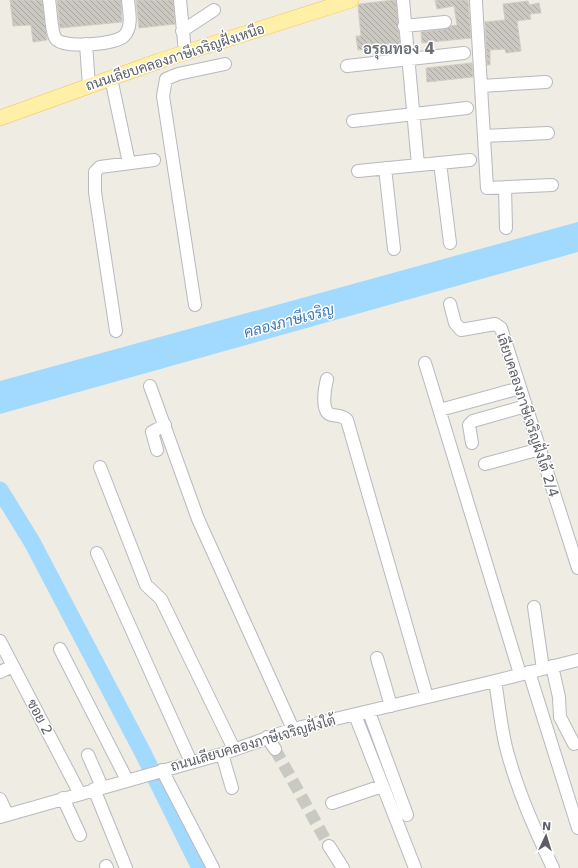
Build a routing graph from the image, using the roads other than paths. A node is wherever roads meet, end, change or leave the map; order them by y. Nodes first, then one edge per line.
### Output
1 (49, 0) edge
2 (128, 0) edge
3 (180, 0) edge
4 (351, 0) edge
5 (403, 0) edge
6 (479, 1) edge
7 (214, 10) dead end
8 (445, 22) dead end
9 (404, 26) junction
10 (182, 31) junction
11 (86, 44) junction
12 (185, 52) junction
13 (464, 53) dead end
14 (408, 60) junction
15 (160, 61) junction
16 (225, 64) dead end
17 (347, 66) dead end
18 (111, 78) junction
19 (166, 79) junction
20 (546, 82) dead end
21 (90, 86) junction
22 (480, 86) junction
23 (467, 108) dead end
24 (413, 115) junction
25 (0, 118) edge
26 (353, 121) dead end
27 (548, 133) dead end
28 (484, 136) junction
29 (154, 160) dead end
30 (470, 160) dead end
31 (129, 163) junction
32 (440, 163) junction
33 (418, 165) junction
34 (385, 168) junction
35 (358, 171) dead end
36 (552, 185) dead end
37 (505, 187) junction
38 (506, 228) dead end
39 (450, 243) dead end
40 (394, 249) dead end
41 (450, 304) dead end
42 (195, 306) dead end
43 (116, 331) dead end
44 (425, 363) dead end
45 (327, 379) dead end
46 (150, 386) dead end
47 (513, 390) dead end
48 (526, 406) junction
49 (440, 410) junction
50 (165, 426) junction
51 (472, 443) dead end
52 (540, 449) junction
53 (157, 450) dead end
54 (485, 464) dead end
55 (100, 467) dead end
56 (97, 553) dead end
57 (578, 568) edge
58 (534, 607) dead end
59 (0, 641) edge
60 (60, 649) dead end
61 (377, 658) dead end
62 (578, 660) edge
63 (13, 666) junction
64 (547, 668) junction
65 (0, 672) edge
66 (525, 673) junction
67 (496, 681) junction
68 (427, 697) junction
69 (391, 706) junction
70 (369, 712) junction
71 (355, 715) junction
72 (293, 729) junction
73 (267, 737) junction
74 (574, 744) dead end
75 (234, 749) junction
76 (275, 749) tunnel mouth
77 (222, 754) junction
78 (88, 755) dead end
79 (191, 762) junction
80 (156, 772) junction
81 (126, 780) junction
82 (382, 786) junction
83 (98, 788) junction
84 (232, 788) dead end
85 (80, 794) junction
86 (63, 798) junction
87 (0, 799) edge
88 (332, 803) dead end
89 (4, 815) edge
90 (407, 815) dead end
91 (578, 828) edge
92 (80, 835) dead end
93 (328, 846) tunnel mouth
94 (126, 868) edge
95 (213, 868) edge
96 (343, 868) edge
97 (415, 868) edge
98 (553, 868) edge

1 - 11 street
2 - 11 street
3 - 10 street
4 - 12 main road, ถนนเลียบคลองภาษีเจริญฝั่งเหนือ
5 - 9 street
6 - 22 street
7 - 10 street
8 - 9 street
9 - 14 street
10 - 12 street
11 - 21 street
12 - 15 main road, ถนนเลียบคลองภาษีเจริญฝั่งเหนือ
13 - 14 street
14 - 17 street
14 - 24 street
15 - 18 main road, ถนนเลียบคลองภาษีเจริญฝั่งเหนือ
15 - 19 street
16 - 19 street
18 - 21 main road, ถนนเลียบคลองภาษีเจริญฝั่งเหนือ
18 - 31 street
19 - 42 street
20 - 22 street
21 - 25 main road, ถนนเลียบคลองภาษีเจริญฝั่งเหนือ
22 - 28 street
23 - 24 street
24 - 26 street
24 - 33 street
27 - 28 street
28 - 37 street
29 - 31 street
30 - 32 street
31 - 43 street
32 - 33 street
32 - 39 street
33 - 34 street
34 - 35 street
34 - 40 street
36 - 37 street
37 - 38 street
41 - 48 street, เลียบคลองภาษีเจริญฝั่งใต้ 2/4
44 - 49 street
45 - 68 street
46 - 50 street
47 - 49 street
48 - 51 street
48 - 52 street, เลียบคลองภาษีเจริญฝั่งใต้ 2/4
49 - 66 street
50 - 53 street
50 - 72 street
52 - 54 street
52 - 57 street, เลียบคลองภาษีเจริญฝั่งใต้ 2/4
55 - 75 street
56 - 79 street
58 - 64 street
59 - 63 street, ซอย 2
60 - 81 street
61 - 69 street
62 - 64 street, ถนนเลียบคลองภาษีเจริญฝั่งใต้
63 - 65 street
63 - 85 street, ซอย 2
64 - 66 street, ถนนเลียบคลองภาษีเจริญฝั่งใต้
64 - 74 street
66 - 67 street, ถนนเลียบคลองภาษีเจริญฝั่งใต้
66 - 91 street
67 - 68 street, ถนนเลียบคลองภาษีเจริญฝั่งใต้
67 - 98 street
68 - 69 street, ถนนเลียบคลองภาษีเจริญฝั่งใต้
69 - 70 street, ถนนเลียบคลองภาษีเจริญฝั่งใต้
70 - 71 street, ถนนเลียบคลองภาษีเจริญฝั่งใต้
70 - 90 street
71 - 72 street, ถนนเลียบคลองภาษีเจริญฝั่งใต้
71 - 82 street
72 - 73 street, ถนนเลียบคลองภาษีเจริญฝั่งใต้
73 - 75 street, ถนนเลียบคลองภาษีเจริญฝั่งใต้
73 - 76 street
75 - 77 street, ถนนเลียบคลองภาษีเจริญฝั่งใต้
77 - 79 street, ถนนเลียบคลองภาษีเจริญฝั่งใต้
77 - 84 street
78 - 83 street
79 - 80 street, ถนนเลียบคลองภาษีเจริญฝั่งใต้
80 - 81 street, ถนนเลียบคลองภาษีเจริญฝั่งใต้
80 - 95 street
81 - 83 street, ถนนเลียบคลองภาษีเจริญฝั่งใต้
82 - 88 street
82 - 97 street
83 - 85 street, ถนนเลียบคลองภาษีเจริญฝั่งใต้
83 - 94 street
85 - 86 street, ถนนเลียบคลองภาษีเจริญฝั่งใต้
86 - 89 street, ถนนเลียบคลองภาษีเจริญฝั่งใต้
86 - 92 street
87 - 89 street
93 - 96 street

